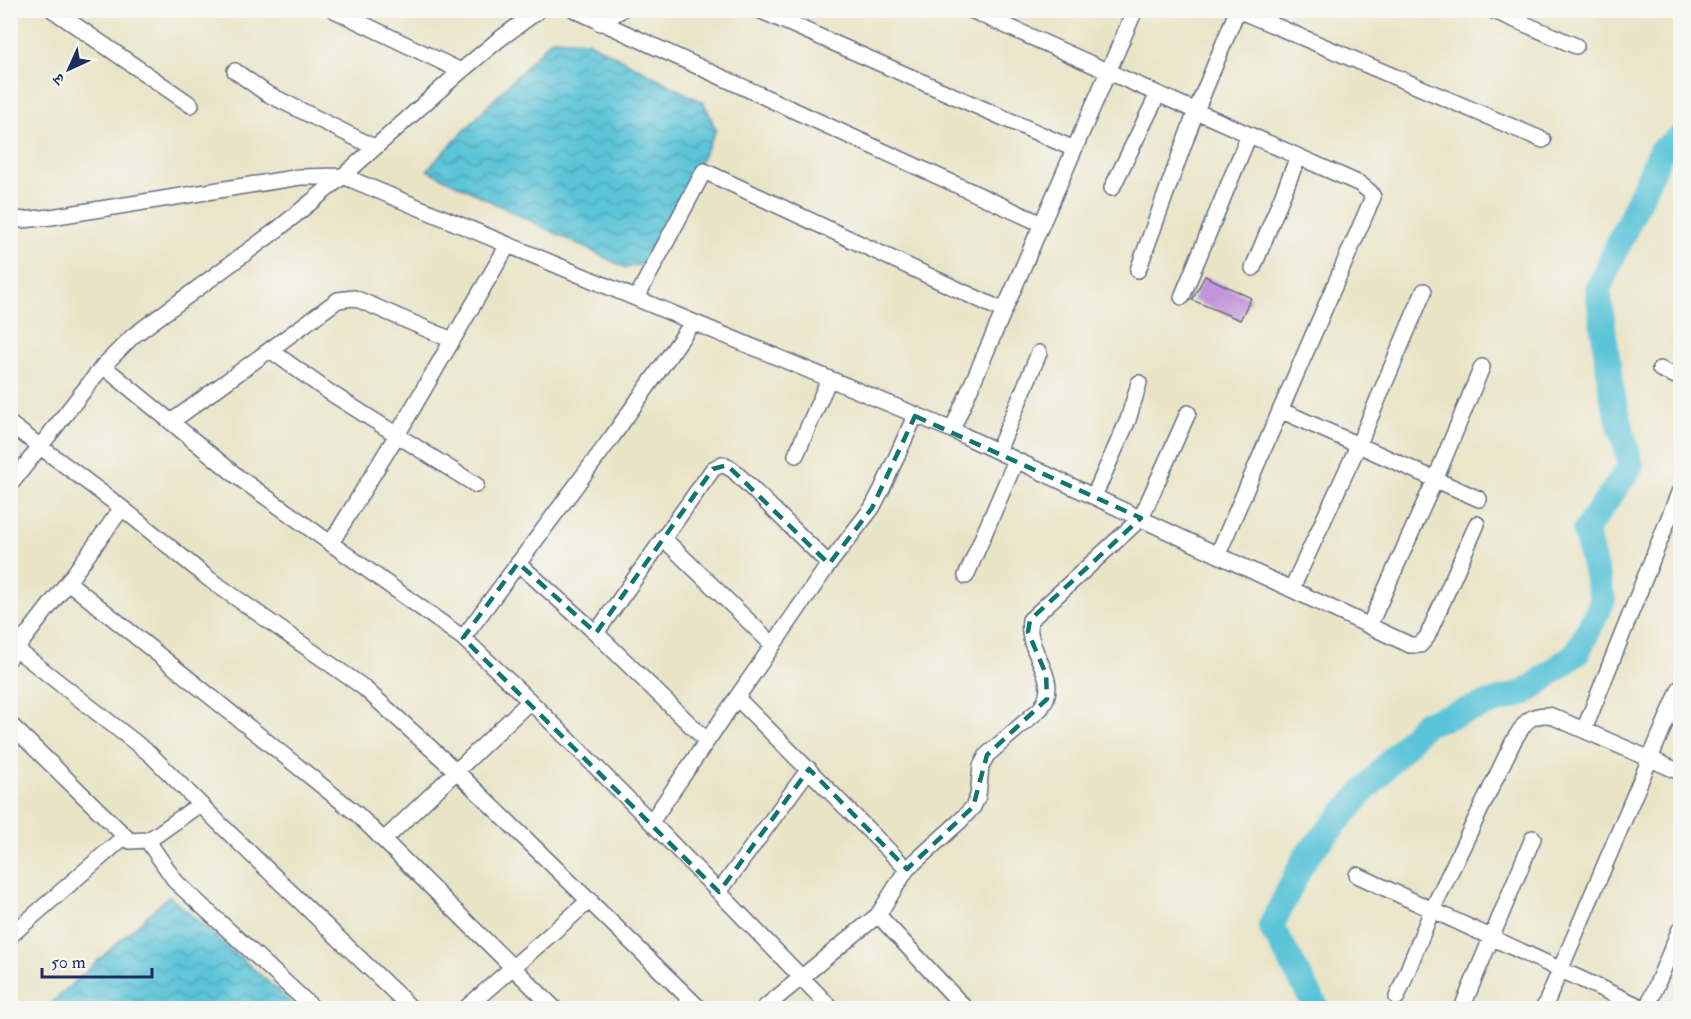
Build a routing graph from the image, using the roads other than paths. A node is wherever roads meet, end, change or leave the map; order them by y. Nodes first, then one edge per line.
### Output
1 (53, 10) edge
2 (334, 10) edge
3 (539, 10) edge
4 (574, 10) edge
5 (621, 10) edge
6 (759, 10) edge
7 (971, 10) edge
8 (1135, 10) edge
9 (1492, 10) edge
10 (1238, 11) edge
11 (600, 23) junction
12 (1576, 46) dead end
13 (461, 71) junction
14 (235, 72) dead end
15 (1108, 72) junction
16 (1158, 94) junction
17 (191, 105) dead end
18 (1196, 111) junction
19 (1249, 135) junction
20 (1543, 140) dead end
21 (374, 147) junction
22 (1074, 149) junction
23 (1298, 156) junction
24 (343, 176) junction
25 (1112, 188) dead end
26 (10, 217) edge
27 (1042, 224) junction
28 (508, 245) junction
29 (1253, 268) dead end
30 (1138, 270) dead end
31 (1424, 291) dead end
32 (636, 297) junction
33 (1182, 297) dead end
34 (1004, 310) junction
35 (693, 322) junction
36 (452, 340) junction
37 (270, 351) junction
38 (1039, 354) dead end
39 (103, 366) junction
40 (1482, 367) dead end
41 (1660, 369) dead end
42 (1680, 378) edge
43 (829, 379) junction
44 (1139, 383) dead end
45 (1280, 410) junction
46 (1188, 413) dead end
47 (915, 416) junction
48 (171, 422) junction
49 (10, 424) edge
50 (952, 430) junction
51 (397, 435) junction
52 (42, 446) junction
53 (1358, 446) junction
54 (998, 451) junction
55 (796, 455) dead end
56 (1016, 460) junction
57 (1435, 480) junction
58 (476, 484) dead end
59 (10, 485) edge
60 (1680, 490) edge
61 (1094, 496) junction
62 (1479, 500) dead end
63 (122, 508) junction
64 (1141, 518) junction
65 (1477, 524) dead end
66 (663, 538) junction
67 (331, 543) junction
68 (1218, 554) junction
69 (518, 563) junction
70 (829, 564) junction
71 (966, 576) dead end
72 (68, 582) junction
73 (1292, 588) junction
74 (1370, 624) junction
75 (596, 633) junction
76 (463, 638) junction
77 (773, 645) junction
78 (13, 653) edge
79 (1680, 688) edge
80 (738, 699) junction
81 (530, 701) junction
82 (10, 724) edge
83 (1584, 730) junction
84 (707, 741) junction
85 (1650, 759) junction
86 (809, 769) junction
87 (456, 771) junction
88 (1680, 772) edge
89 (200, 804) junction
90 (651, 822) junction
91 (124, 837) junction
92 (1533, 838) dead end
93 (147, 840) junction
94 (384, 840) junction
95 (907, 869) junction
96 (1357, 875) dead end
97 (719, 892) junction
98 (590, 900) junction
99 (1432, 910) junction
100 (878, 915) junction
101 (1680, 929) edge
102 (10, 936) edge
103 (1492, 939) junction
104 (513, 967) junction
105 (1560, 971) junction
106 (802, 978) junction
107 (1397, 997) dead end
108 (313, 1008) edge
109 (411, 1008) edge
110 (466, 1008) edge
111 (554, 1008) edge
112 (699, 1008) edge
113 (764, 1008) edge
114 (831, 1008) edge
115 (965, 1008) edge
116 (1462, 1008) edge
117 (1544, 1008) edge
118 (1645, 1008) edge

1 - 17 street
2 - 13 street
3 - 13 street
4 - 11 street
5 - 11 street
6 - 22 street
7 - 15 street
8 - 15 street
9 - 12 street
10 - 18 street
10 - 20 street
11 - 27 street
13 - 21 street
14 - 21 street
15 - 16 street
15 - 22 street
16 - 18 street
16 - 25 street
18 - 19 street
18 - 30 street
19 - 23 street
19 - 33 street
21 - 24 street
22 - 27 street
23 - 29 street
23 - 45 street
24 - 26 street
24 - 28 street
24 - 39 street
27 - 34 street
28 - 32 street
28 - 36 street
31 - 53 street
32 - 34 street
32 - 35 street
34 - 50 street
35 - 43 street
35 - 69 street
36 - 37 street
36 - 51 street
37 - 48 street
37 - 51 street
38 - 54 street
39 - 48 street
39 - 52 street
40 - 57 street
41 - 42 street
43 - 47 street
43 - 55 street
44 - 61 street
45 - 53 street
45 - 68 street
46 - 64 street
47 - 50 street
47 - 70 street
48 - 67 street
49 - 52 street
50 - 54 street
51 - 58 street
51 - 67 street
52 - 59 street
52 - 63 street
53 - 57 street
53 - 73 street
54 - 56 street
56 - 61 street
56 - 71 street
57 - 62 street
57 - 74 street
60 - 83 street
61 - 64 street
63 - 72 street
63 - 87 street
64 - 68 street
64 - 95 street
65 - 74 street
66 - 70 street
66 - 75 street
66 - 77 street
67 - 76 street
68 - 73 street
69 - 75 street
69 - 76 street
70 - 77 street
72 - 78 street
72 - 94 street
73 - 74 street
75 - 84 street
76 - 81 street
77 - 80 street
78 - 89 street
79 - 85 street
80 - 84 street
80 - 86 street
81 - 87 street
81 - 90 street
82 - 91 street
83 - 85 street
83 - 99 street
84 - 90 street
85 - 88 street
85 - 105 street
86 - 95 street
86 - 97 street
87 - 94 street
87 - 98 street
89 - 93 street
89 - 109 street
90 - 97 street
91 - 93 street
91 - 102 street
92 - 103 street
93 - 108 street
94 - 104 street
95 - 100 street
96 - 99 street
97 - 106 street
98 - 104 street
98 - 112 street
99 - 103 street
99 - 107 street
100 - 106 street
100 - 115 street
101 - 118 street
103 - 105 street
103 - 116 street
104 - 110 street
104 - 111 street
105 - 117 street
105 - 118 street
106 - 113 street
106 - 114 street

